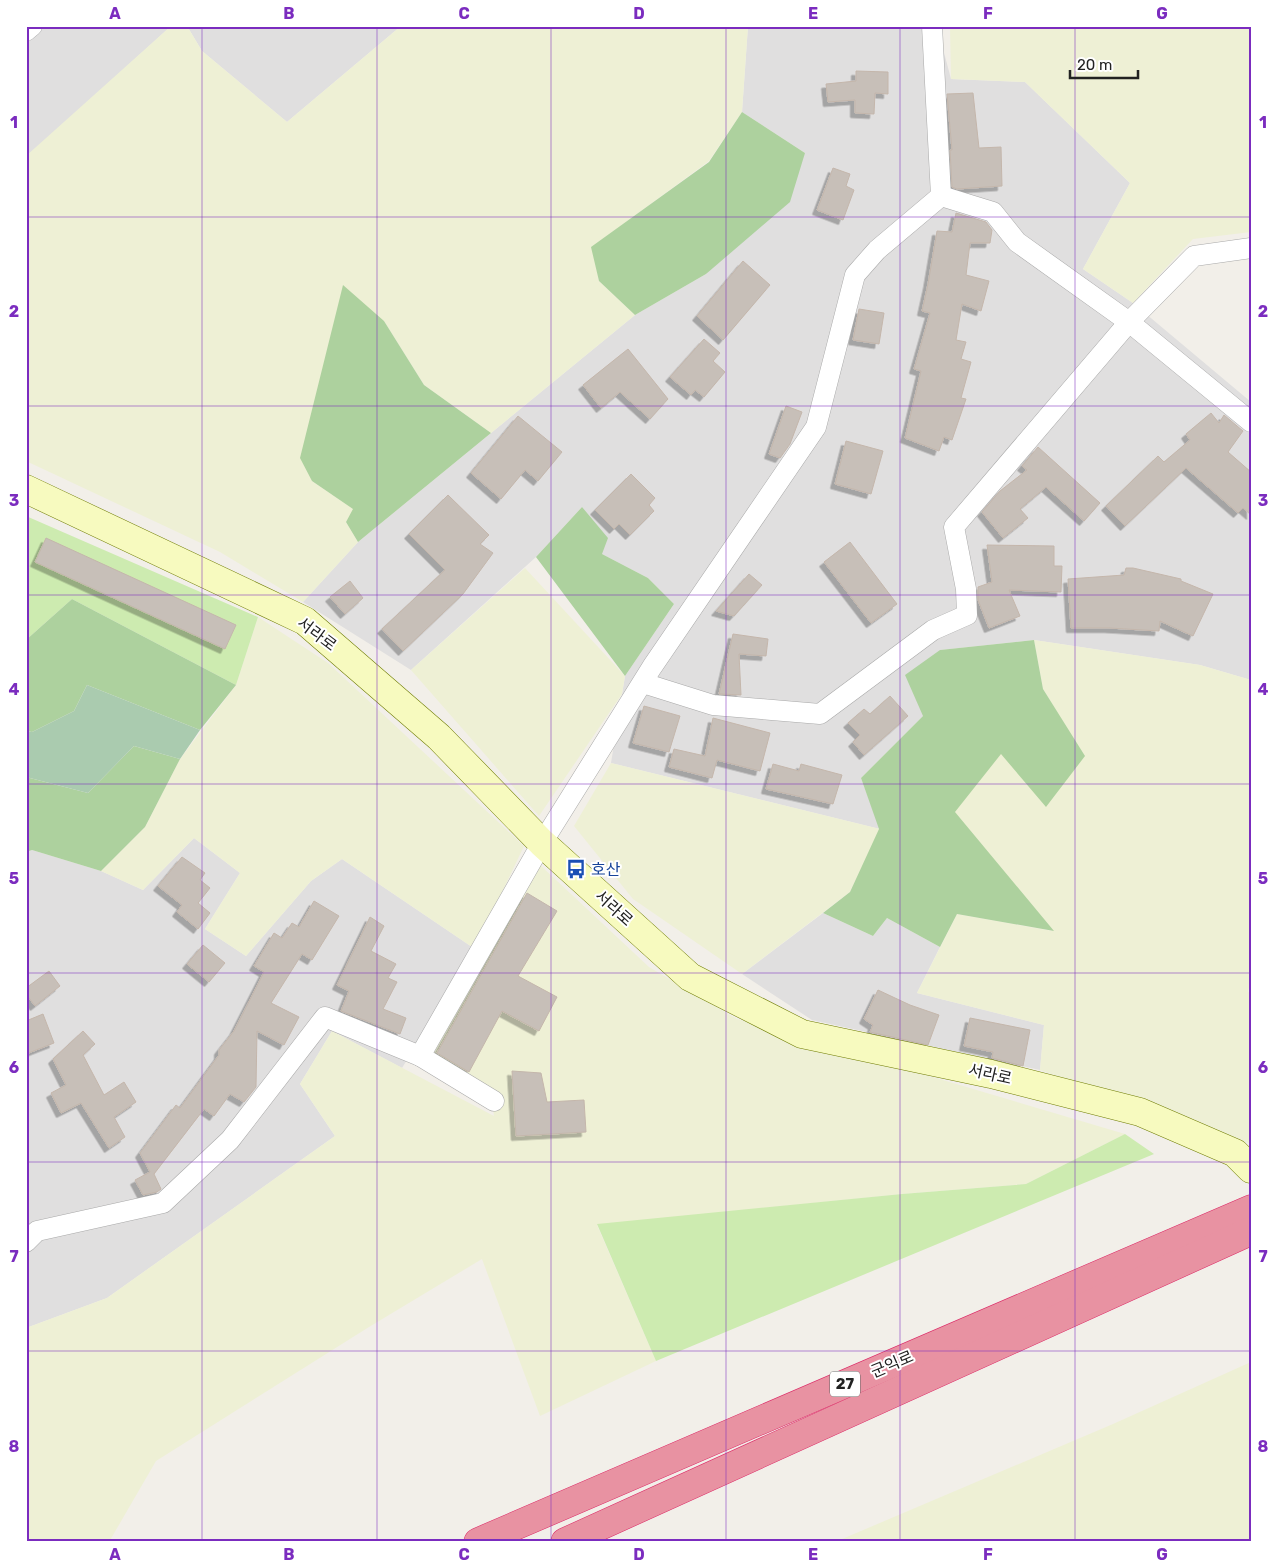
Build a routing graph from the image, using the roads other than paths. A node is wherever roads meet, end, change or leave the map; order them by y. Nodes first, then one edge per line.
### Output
1 (32, 26) edge
2 (932, 26) edge
3 (26, 30) edge
4 (941, 196) junction
5 (1251, 248) edge
6 (1129, 322) junction
7 (1251, 422) edge
8 (26, 489) edge
9 (643, 683) junction
10 (542, 843) junction
11 (420, 1056) junction
12 (494, 1101) dead end
13 (1251, 1168) edge
14 (1251, 1209) edge
15 (1233, 1232) edge
16 (26, 1242) edge
17 (478, 1542) edge
18 (565, 1542) edge

1 - 3 street
2 - 4 street
4 - 6 street
4 - 9 street
5 - 6 street
6 - 7 street
6 - 9 street
8 - 10 street, 서라로
9 - 10 street
10 - 11 street
10 - 13 street, 서라로
11 - 12 street
11 - 16 street
14 - 15 highway, 군익로 / 27
15 - 17 highway, 군익로 / 27
15 - 18 highway, 군익로

